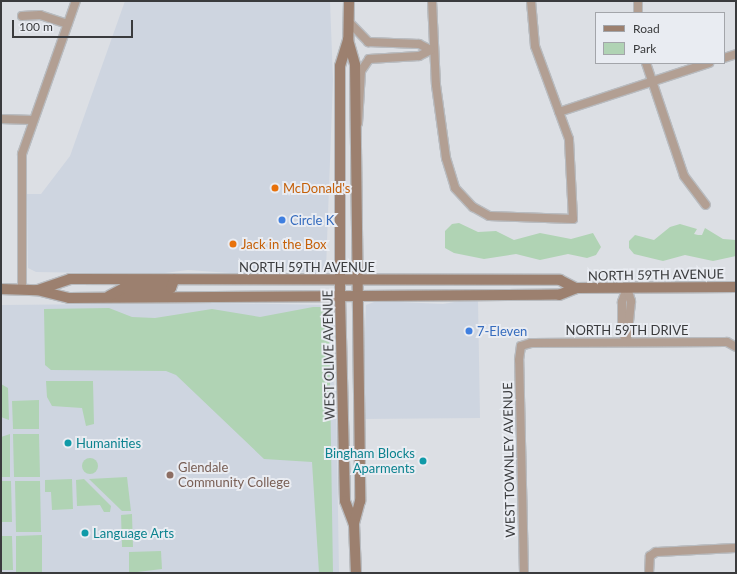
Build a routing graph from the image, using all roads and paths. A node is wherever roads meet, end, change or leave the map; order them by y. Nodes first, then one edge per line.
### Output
1 (76, 1) edge
2 (349, 1) edge
3 (432, 1) edge
4 (530, 1) edge
5 (638, 1) edge
6 (638, 12) edge
7 (22, 16) dead end
8 (349, 22) junction
9 (68, 24) junction
10 (348, 40) junction
11 (431, 50) junction
12 (736, 54) edge
13 (725, 58) edge
14 (646, 64) edge
15 (705, 64) edge
16 (653, 82) junction
17 (559, 112) junction
18 (1, 120) edge
19 (33, 120) junction
20 (356, 132) junction
21 (706, 205) dead end
22 (174, 280) junction
23 (340, 281) junction
24 (355, 281) junction
25 (736, 287) edge
26 (576, 288) junction
27 (627, 288) junction
28 (1, 289) edge
29 (22, 289) junction
30 (37, 290) junction
31 (340, 296) junction
32 (355, 296) junction
33 (108, 297) junction
34 (627, 342) junction
35 (521, 346) joint
36 (735, 346) edge
37 (354, 524) junction
38 (736, 548) edge
39 (356, 573) edge
40 (524, 573) edge
41 (649, 573) edge

1 - 9 street
2 - 8 main road, WEST OLIVE AVENUE
3 - 11 street
4 - 17 street
5 - 6 street
7 - 9 street
8 - 10 main road, WEST OLIVE AVENUE
8 - 11 street
9 - 19 street
10 - 20 main road, WEST OLIVE AVENUE
10 - 23 main road, WEST OLIVE AVENUE
11 - 17 street
11 - 20 street
12 - 13 street
14 - 16 street
15 - 16 street
16 - 17 street
16 - 21 street
18 - 19 street
19 - 29 street
20 - 24 main road, WEST OLIVE AVENUE
22 - 23 main road, NORTH 59TH AVENUE
22 - 30 main road, NORTH 59TH AVENUE
22 - 33 main road
23 - 24 main road, NORTH 59TH AVENUE
23 - 31 main road, WEST OLIVE AVENUE
24 - 26 main road, NORTH 59TH AVENUE
24 - 32 main road, WEST OLIVE AVENUE
25 - 27 main road, NORTH 59TH AVENUE
26 - 27 main road, NORTH 59TH AVENUE
26 - 32 main road, NORTH 59TH AVENUE
27 - 34 street
28 - 29 main road, NORTH 59TH AVENUE
29 - 30 main road, NORTH 59TH AVENUE
30 - 33 main road, NORTH 59TH AVENUE
31 - 32 main road, NORTH 59TH AVENUE
31 - 33 main road, NORTH 59TH AVENUE
31 - 37 main road, WEST OLIVE AVENUE
32 - 37 main road, WEST OLIVE AVENUE
34 - 35 street, NORTH 59TH DRIVE
34 - 36 street, NORTH 59TH DRIVE
35 - 40 street, WEST TOWNLEY AVENUE
37 - 39 main road, WEST OLIVE AVENUE
38 - 41 street

